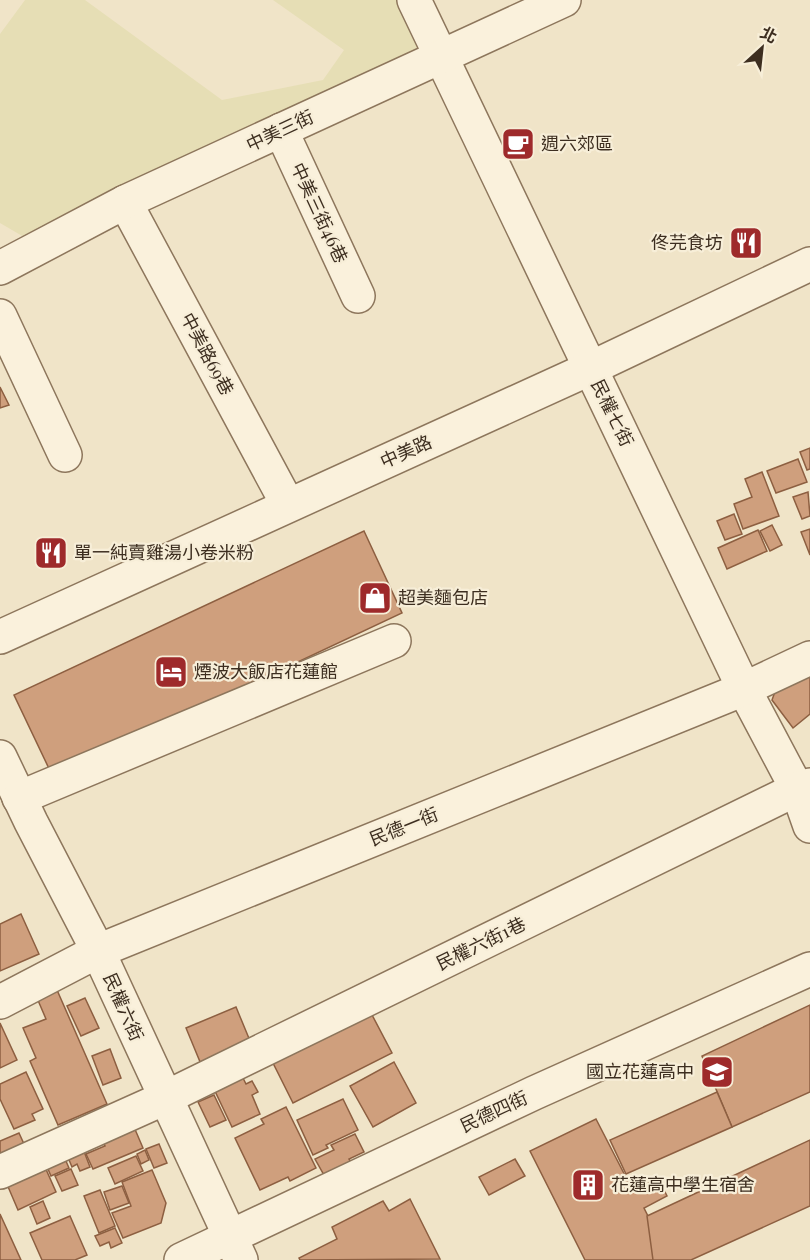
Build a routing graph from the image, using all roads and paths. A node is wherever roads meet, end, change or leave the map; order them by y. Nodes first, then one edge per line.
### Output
1 (414, 0) edge
2 (564, 0) edge
3 (442, 56) junction
4 (281, 130) junction
5 (125, 202) junction
6 (810, 264) edge
7 (0, 268) edge
8 (358, 296) dead end
9 (0, 316) edge
10 (591, 368) junction
11 (65, 455) dead end
12 (288, 506) junction
13 (0, 637) edge
14 (394, 641) dead end
15 (810, 658) edge
16 (744, 689) junction
17 (0, 757) edge
18 (803, 787) edge
19 (19, 798) junction
20 (810, 826) edge
21 (98, 951) junction
22 (810, 969) edge
23 (0, 1002) edge
24 (165, 1098) junction
25 (0, 1172) edge
26 (236, 1249) edge
27 (181, 1260) edge

1 - 3 street, 民權七街
2 - 3 street, 中美三街
3 - 4 street, 中美三街
3 - 10 street, 民權七街
4 - 5 street, 中美三街
4 - 8 street, 中美三街46巷
5 - 7 street, 中美三街
5 - 12 street, 中美路69巷
6 - 10 street, 中美路
9 - 11 street
10 - 12 street, 中美路
10 - 16 street, 民權七街
12 - 13 street, 中美路
14 - 19 street
15 - 16 street, 民德一街
16 - 18 street, 民權七街
16 - 21 street, 民德一街
17 - 19 street, 民權六街
18 - 20 street, 民權七街
18 - 24 street, 民權六街1巷
19 - 21 street, 民權六街
21 - 23 street, 民德一街
21 - 24 street, 民權六街
22 - 26 street, 民德四街
24 - 25 street, 民權六街1巷
24 - 26 street, 民權六街
26 - 27 street, 民德四街

